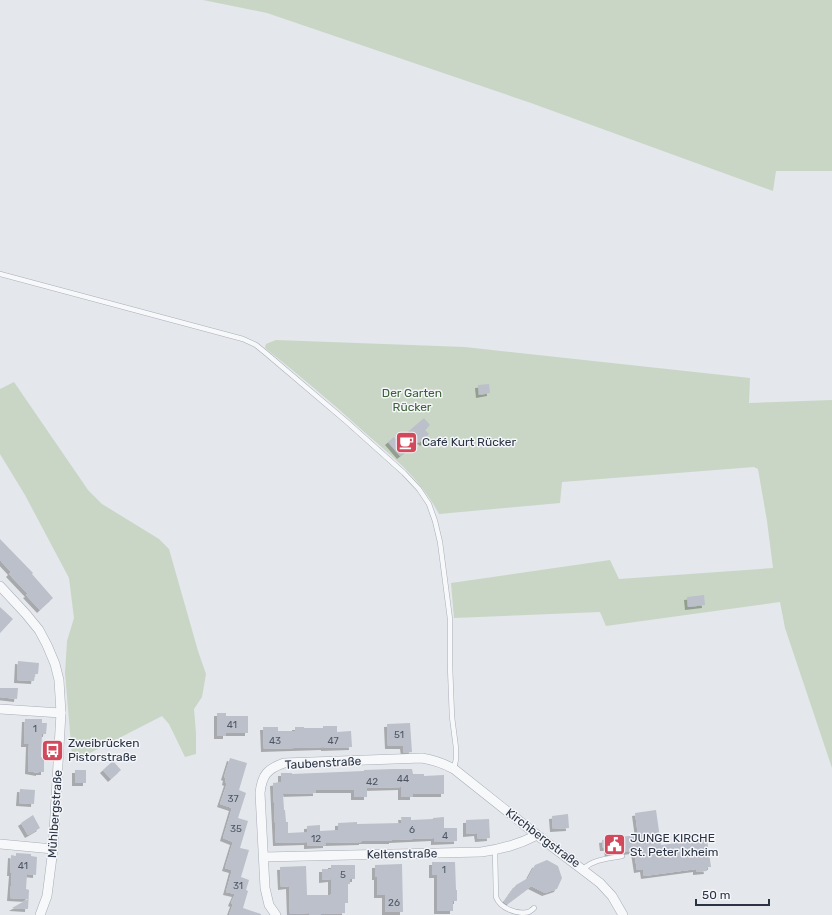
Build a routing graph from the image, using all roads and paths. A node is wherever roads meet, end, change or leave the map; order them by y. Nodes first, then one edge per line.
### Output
1 (0, 274) edge
2 (0, 586) edge
3 (0, 709) edge
4 (60, 713) junction
5 (454, 769) junction
6 (537, 835) junction
7 (0, 844) edge
8 (53, 849) junction
9 (495, 850) junction
10 (622, 856) dead end
11 (264, 857) junction
12 (583, 869) junction
13 (534, 908) dead end
14 (40, 915) edge
15 (276, 915) edge
16 (623, 915) edge

1 - 5 lane
2 - 4 street, Mühlbergstraße
3 - 4 street
4 - 8 street, Mühlbergstraße
5 - 6 street, Kirchbergstraße
5 - 11 street, Taubenstraße
6 - 9 street, Keltenstraße
6 - 12 street, Kirchbergstraße
7 - 8 street
8 - 14 street, Mühlbergstraße
9 - 11 street, Keltenstraße
9 - 13 lane
10 - 12 lane
11 - 15 street, Taubenstraße
12 - 16 street, Kirchbergstraße

